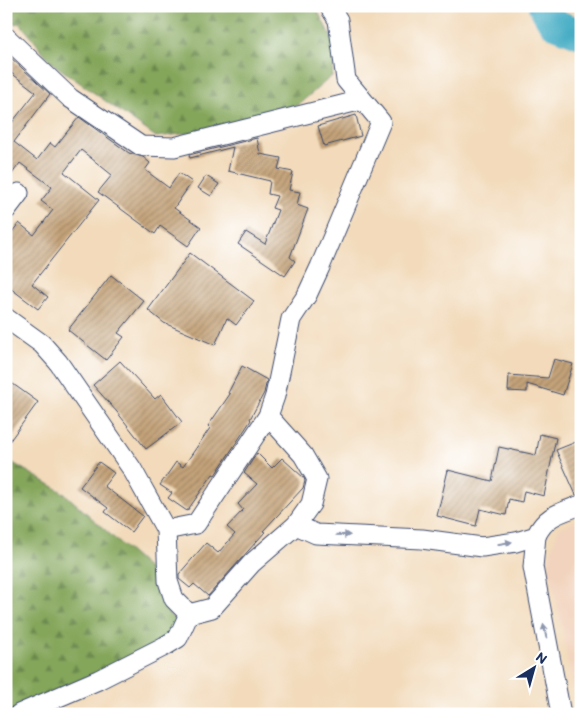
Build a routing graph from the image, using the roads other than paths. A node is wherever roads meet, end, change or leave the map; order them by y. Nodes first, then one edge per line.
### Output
1 (329, 6) edge
2 (6, 38) edge
3 (362, 100) junction
4 (19, 193) dead end
5 (6, 210) edge
6 (6, 318) edge
7 (268, 416) junction
8 (581, 506) edge
9 (296, 525) junction
10 (166, 530) junction
11 (536, 536) junction
12 (189, 614) junction
13 (19, 714) edge
14 (561, 714) edge

1 - 3 street
2 - 3 street
3 - 7 street
4 - 5 street
6 - 10 street
7 - 9 street
7 - 10 street
8 - 11 street
9 -> 11 street
9 - 12 street
10 - 12 street
14 -> 11 street
12 - 13 street

